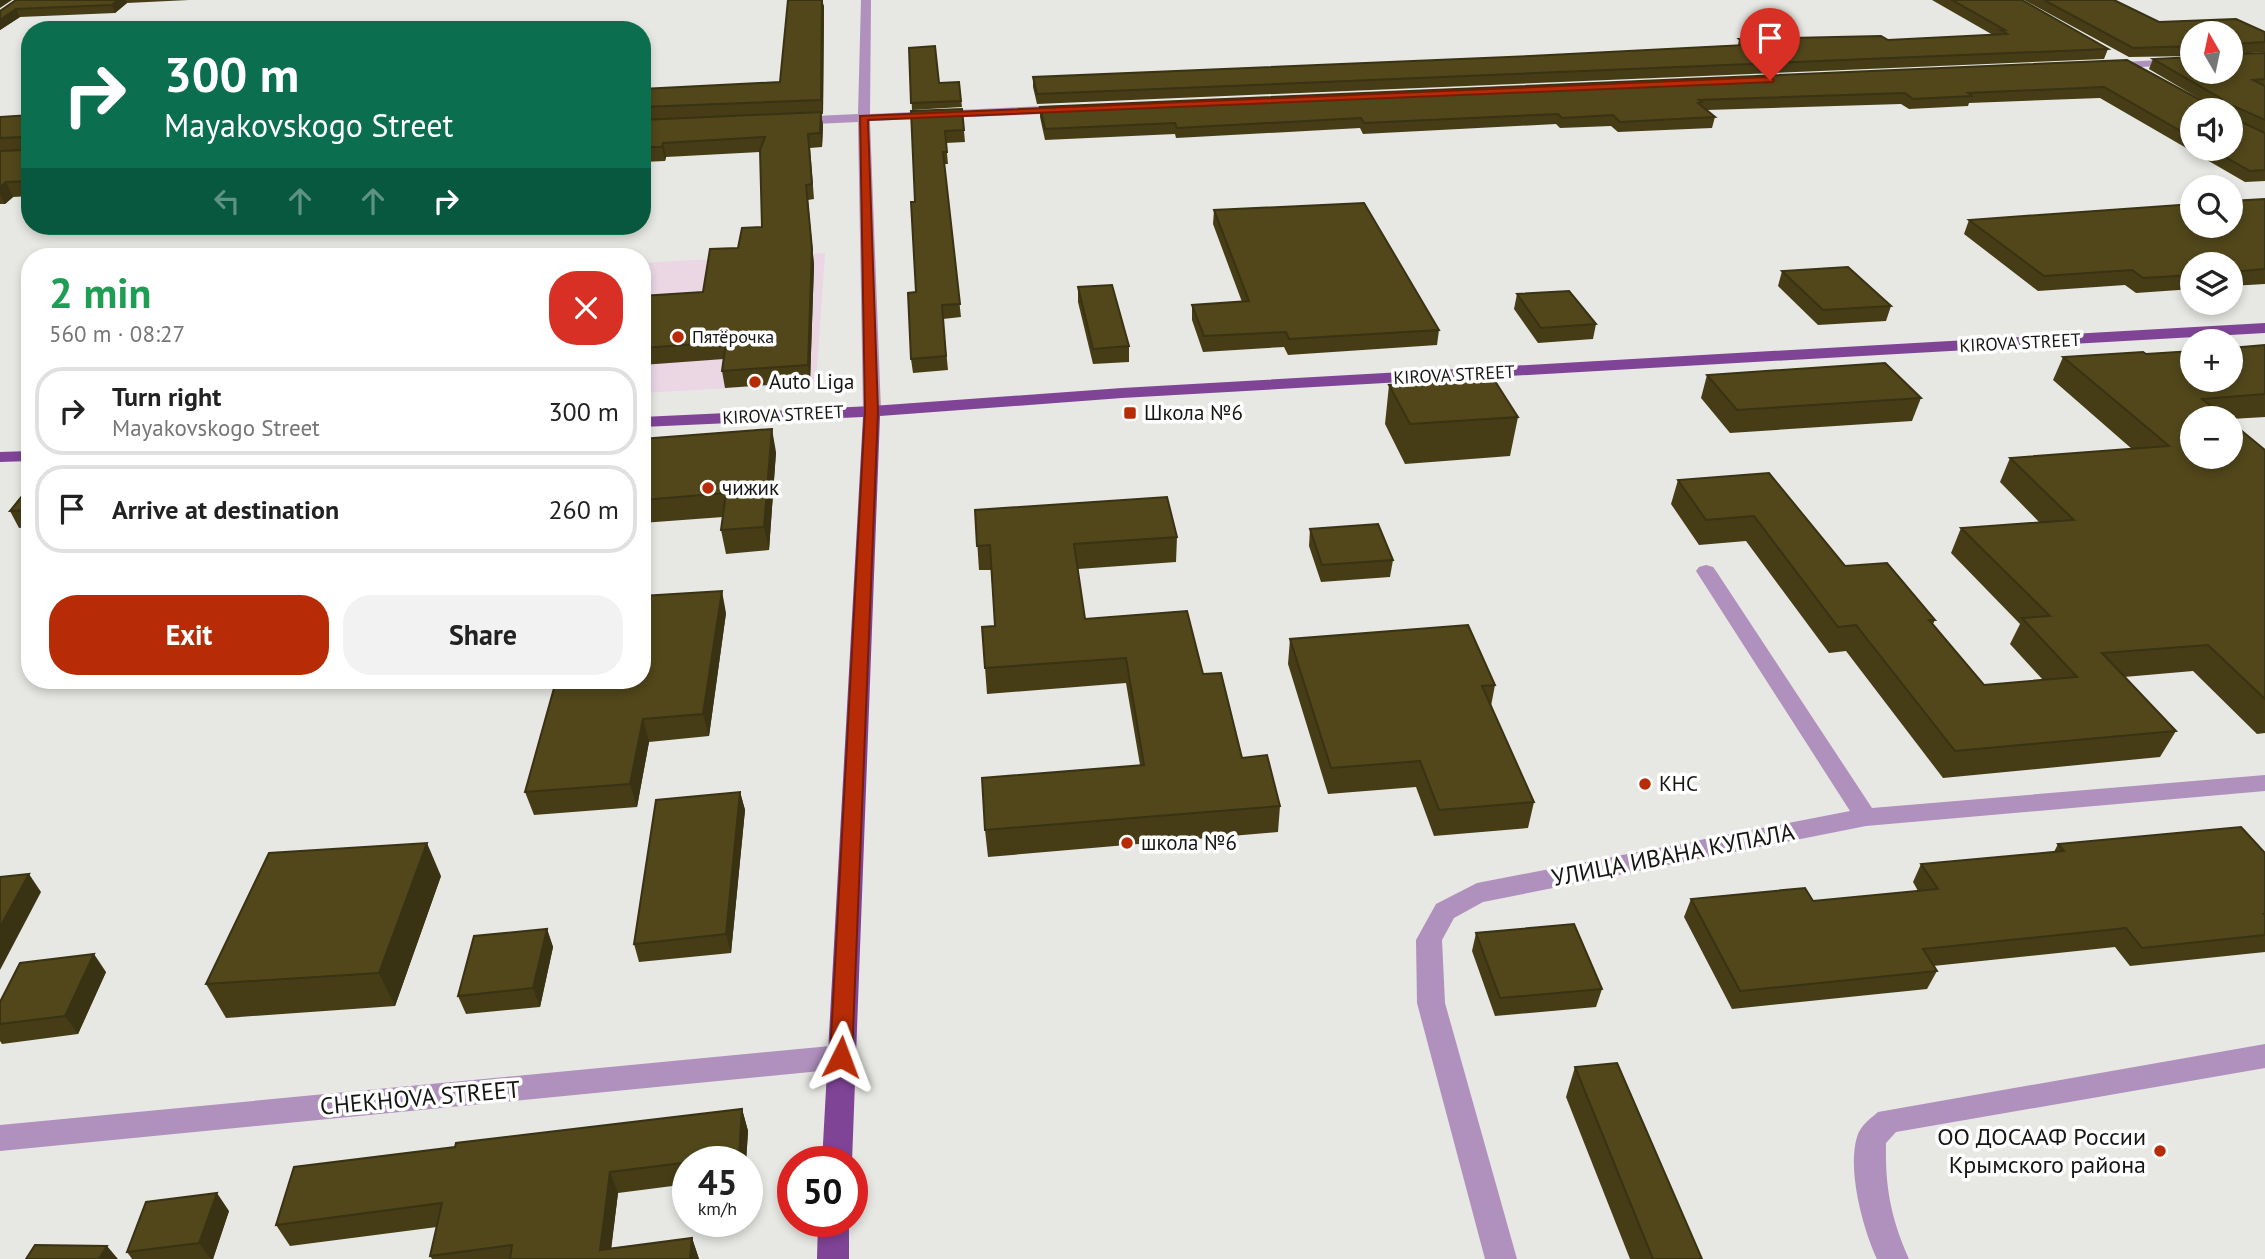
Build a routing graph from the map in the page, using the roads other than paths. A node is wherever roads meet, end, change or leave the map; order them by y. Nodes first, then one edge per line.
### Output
1 (866, 0) edge
2 (2104, 52) edge
3 (2180, 62) edge
4 (2127, 65) junction
5 (2099, 66) edge
6 (2151, 78) edge
7 (1086, 108) edge
8 (863, 118) junction
9 (780, 122) edge
10 (2265, 328) edge
11 (872, 411) junction
12 (651, 422) edge
13 (21, 456) edge
14 (0, 457) edge
15 (1706, 571) dead end
16 (2265, 783) edge
17 (1866, 817) junction
18 (2265, 1056) edge
19 (841, 1057) junction
20 (0, 1138) edge
21 (838, 1146) edge
22 (834, 1237) edge
23 (833, 1259) edge
24 (1501, 1259) edge
25 (1892, 1259) edge

1 - 8 street
2 - 4 street
3 - 4 street
4 - 5 street
4 - 6 street
7 - 8 street
8 - 9 street
8 - 11 street
10 - 11 main road, KIROVA STREET
11 - 12 main road, KIROVA STREET
11 - 19 main road
13 - 14 main road
15 - 17 street
16 - 17 street, УЛИЦА ИВАНА КУПАЛА
17 - 24 street, УЛИЦА ИВАНА КУПАЛА
18 - 25 street
19 - 20 street, CHEKHOVA STREET
19 - 21 main road
22 - 23 main road

